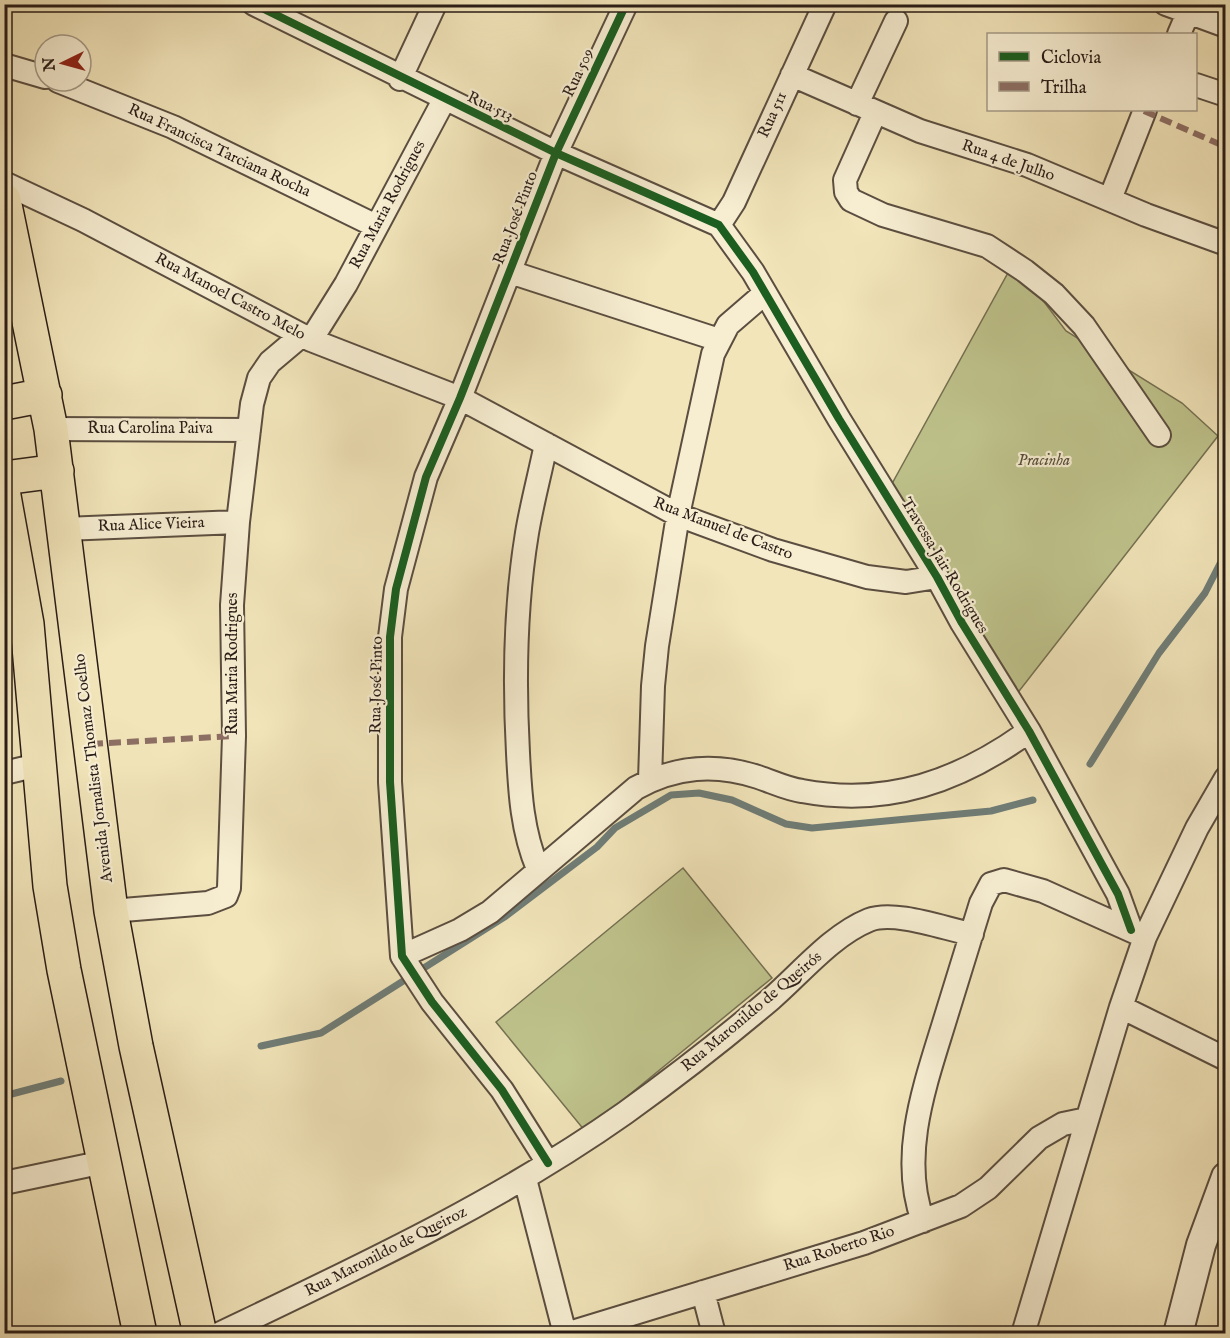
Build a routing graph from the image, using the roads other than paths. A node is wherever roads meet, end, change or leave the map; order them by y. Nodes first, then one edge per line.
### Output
1 (254, 4) edge
2 (435, 4) edge
3 (626, 4) edge
4 (825, 4) edge
5 (1166, 4) edge
6 (1188, 13) junction
7 (896, 21) dead end
8 (1226, 26) edge
9 (1179, 33) edge
10 (4, 65) edge
11 (33, 73) edge
12 (792, 75) junction
13 (400, 79) junction
14 (1197, 86) edge
15 (88, 93) edge
16 (1226, 95) edge
17 (444, 100) junction
18 (866, 108) junction
19 (1145, 111) edge
20 (556, 153) junction
21 (4, 183) edge
22 (1110, 199) junction
23 (4, 200) edge
24 (719, 225) junction
25 (376, 226) junction
26 (1226, 244) edge
27 (510, 272) junction
28 (765, 293) junction
29 (306, 337) junction
30 (719, 340) junction
31 (45, 395) junction
32 (460, 398) junction
33 (4, 403) edge
34 (51, 429) junction
35 (249, 430) junction
36 (1159, 435) dead end
37 (546, 444) junction
38 (57, 471) junction
39 (4, 478) edge
40 (4, 496) edge
41 (678, 515) junction
42 (238, 522) junction
43 (64, 529) junction
44 (937, 577) junction
45 (1029, 731) junction
46 (38, 765) junction
47 (4, 773) edge
48 (1226, 778) edge
49 (650, 780) junction
50 (538, 869) junction
51 (111, 911) junction
52 (972, 934) junction
53 (1138, 934) junction
54 (406, 962) junction
55 (1121, 1007) junction
56 (1226, 1059) edge
57 (1087, 1119) junction
58 (104, 1162) junction
59 (548, 1163) junction
60 (1226, 1177) edge
61 (525, 1179) junction
62 (4, 1183) edge
63 (922, 1221) junction
64 (703, 1292) junction
65 (140, 1334) edge
66 (200, 1334) edge
67 (219, 1334) edge
68 (566, 1334) edge
69 (714, 1334) edge
70 (1023, 1334) edge
71 (1178, 1334) edge

1 - 13 street, Rua 513
2 - 13 street
3 - 20 street, Rua 509
4 - 12 street, Rua 511
5 - 6 street
6 - 8 street
6 - 9 street
7 - 18 street
10 - 11 street
12 - 18 street, Rua 4 de Julho
12 - 24 street, Rua 511
13 - 17 street, Rua 513
14 - 16 street
15 - 25 street, Rua Francisca Tarciana Rocha
17 - 20 street, Rua 513
17 - 25 street, Rua Maria Rodrigues
18 - 22 street, Rua 4 de Julho
18 - 36 street
19 - 22 street
20 - 24 street, Rua 513
20 - 27 street, Rua José Pinto
21 - 29 street, Rua Manoel Castro Melo
22 - 26 street, Rua 4 de Julho
23 - 31 main road, Avenida Jornalista Thomaz Coelho
24 - 28 street, Travessa Jair Rodrigues
25 - 29 street, Rua Maria Rodrigues
27 - 30 street
27 - 32 street, Rua José Pinto
28 - 30 street
28 - 44 street, Travessa Jair Rodrigues
29 - 32 street, Rua Manoel Castro Melo
29 - 35 street, Rua Maria Rodrigues
30 - 41 street
31 - 33 main road
31 - 34 main road, Avenida Jornalista Thomaz Coelho
32 - 37 street, Rua Manuel de Castro
32 - 54 street, Rua José Pinto
34 - 35 street, Rua Carolina Paiva
34 - 38 main road, Avenida Jornalista Thomaz Coelho
35 - 42 street, Rua Maria Rodrigues
37 - 41 street, Rua Manuel de Castro
37 - 50 street
38 - 39 main road
38 - 43 main road, Avenida Jornalista Thomaz Coelho
40 - 46 main road
41 - 44 street, Rua Manuel de Castro
41 - 49 street
42 - 43 street, Rua Alice Vieira
42 - 51 street, Rua Maria Rodrigues
43 - 51 main road, Avenida Jornalista Thomaz Coelho
44 - 45 street, Travessa Jair Rodrigues
45 - 49 street
45 - 53 street, Travessa Jair Rodrigues
46 - 47 street
46 - 58 main road
48 - 53 street
49 - 50 street
50 - 54 street
51 - 66 main road, Avenida Jornalista Thomaz Coelho
52 - 53 street
52 - 59 street, Rua Maronildo de Queirós
52 - 63 street
53 - 55 street
54 - 59 street
55 - 56 street
55 - 57 street
57 - 63 street, Rua Roberto Rio
57 - 70 street
58 - 62 street
58 - 65 main road
59 - 61 street, Rua Maronildo de Queiroz
60 - 71 street
61 - 67 street, Rua Maronildo de Queiroz
61 - 68 street
63 - 64 street, Rua Roberto Rio
64 - 68 street, Rua Roberto Rio
64 - 69 street

